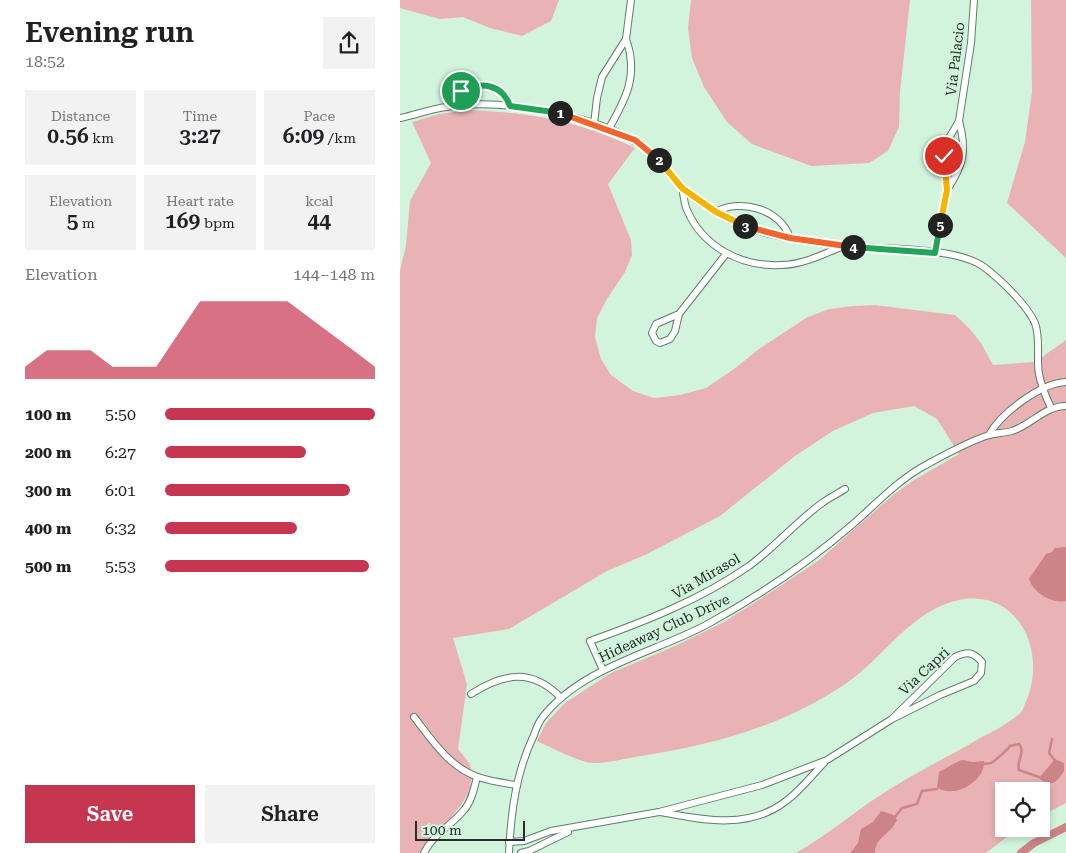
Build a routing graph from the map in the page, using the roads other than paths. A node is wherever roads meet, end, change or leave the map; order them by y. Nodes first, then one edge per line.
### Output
1 (631, 0) edge
2 (974, 0) edge
3 (626, 39) junction
4 (453, 106) junction
5 (510, 106) junction
6 (400, 118) edge
7 (959, 121) junction
8 (594, 124) junction
9 (608, 130) junction
10 (682, 188) junction
11 (947, 190) junction
12 (716, 212) junction
13 (790, 238) junction
14 (844, 246) junction
15 (935, 253) junction
16 (726, 254) junction
17 (679, 314) junction
18 (1066, 382) edge
19 (1042, 389) junction
20 (1066, 406) edge
21 (1051, 408) junction
22 (989, 435) junction
23 (845, 489) dead end
24 (603, 670) junction
25 (471, 694) dead end
26 (561, 698) junction
27 (414, 717) dead end
28 (892, 719) junction
29 (827, 760) junction
30 (477, 777) junction
31 (516, 785) junction
32 (659, 812) junction
33 (573, 829) junction
34 (509, 842) junction
35 (424, 853) edge
36 (509, 853) edge
37 (522, 853) edge

1 - 3 street
2 - 7 street, Via Palacio
3 - 8 street
3 - 9 street
4 - 5 street
4 - 5 street
4 - 6 street
5 - 8 street
7 - 11 street, Via Palacio
7 - 11 street, Via Palacio
8 - 9 street
9 - 10 street
10 - 12 street
10 - 16 street
11 - 15 street, Via Palacio
12 - 13 street
12 - 13 street
13 - 14 street
14 - 15 street
14 - 16 street
15 - 19 street
16 - 17 street
17 - 17 street
18 - 19 street, Hideaway Club Drive
19 - 21 street
19 - 22 street, Hideaway Club Drive
20 - 21 street, Hideaway Club Drive
21 - 22 street, Hideaway Club Drive
22 - 24 street, Hideaway Club Drive
23 - 24 street, Via Mirasol
24 - 26 street, Hideaway Club Drive
25 - 26 street
26 - 31 street, Hideaway Club Drive
27 - 30 street
28 - 28 street, Via Capri
28 - 29 street, Via Capri
29 - 32 street, Via Capri
29 - 32 street, Via Capri
30 - 31 street
30 - 35 street
31 - 34 street, Hideaway Club Drive
32 - 33 street, Via Capri
33 - 34 street, Via Capri
33 - 37 street, Via Capri
34 - 36 street, Hideaway Club Drive

